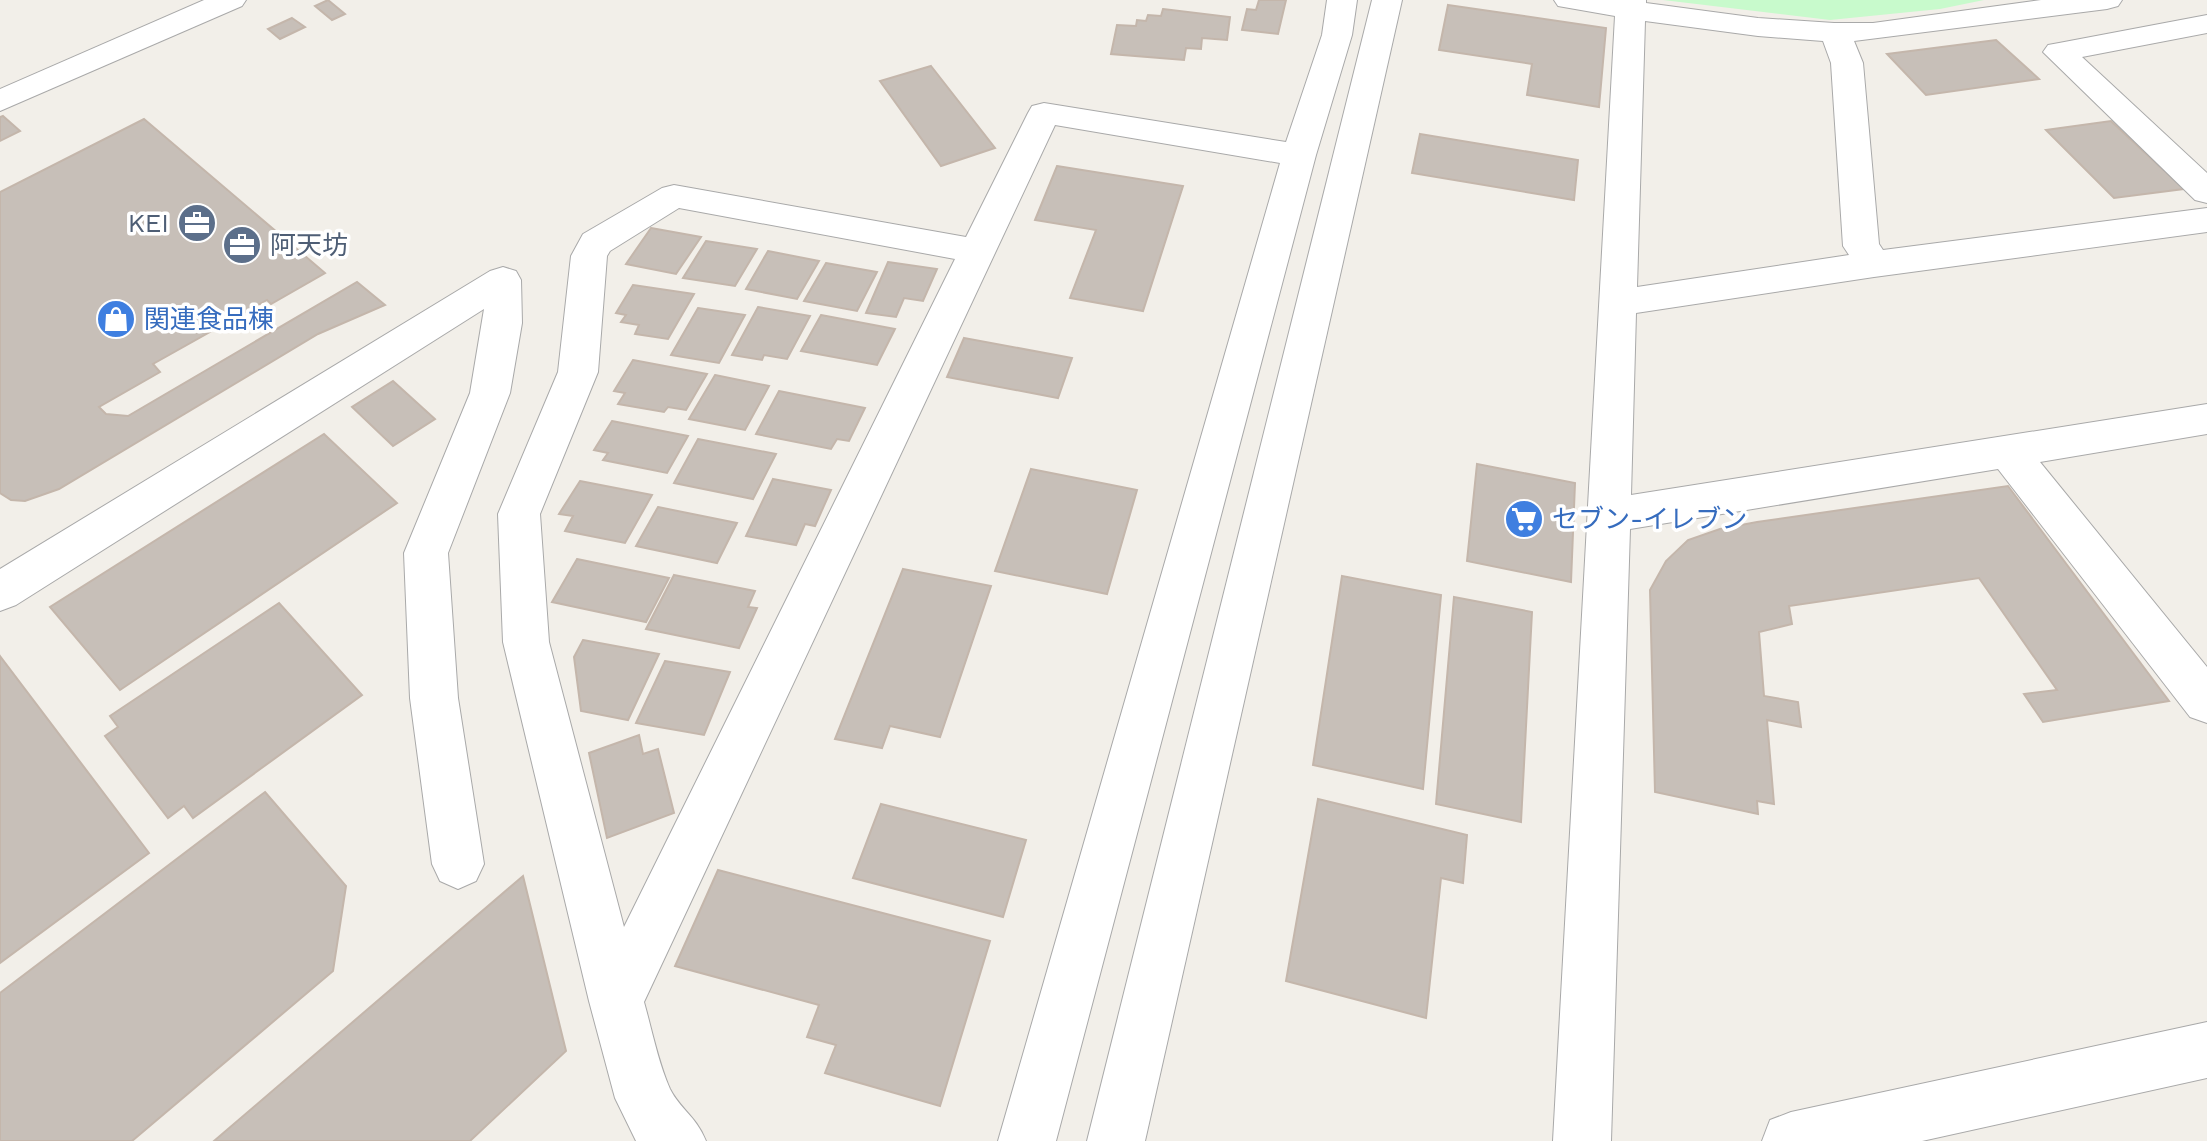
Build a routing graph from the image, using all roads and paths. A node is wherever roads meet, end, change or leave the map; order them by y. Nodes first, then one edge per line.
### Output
1 (231, 0) edge
2 (1342, 0) edge
3 (1387, 0) edge
4 (1569, 0) edge
5 (2107, 0) edge
6 (1631, 4) edge
7 (2207, 24) edge
8 (1836, 34) junction
9 (0, 101) edge
10 (1299, 155) junction
11 (2207, 192) edge
12 (2207, 220) edge
13 (978, 251) junction
14 (1874, 264) junction
15 (1618, 303) junction
16 (2207, 419) edge
17 (2008, 452) junction
18 (1611, 515) junction
19 (0, 592) edge
20 (2204, 692) edge
21 (458, 864) dead end
22 (616, 1001) junction
23 (2207, 1050) edge
24 (677, 1141) edge
25 (1027, 1141) edge
26 (1116, 1141) edge
27 (1582, 1141) edge
28 (1791, 1141) edge

1 - 9 street
2 - 10 street
3 - 26 street
4 - 6 street
5 - 8 street
6 - 8 street
6 - 15 street
7 - 11 street
8 - 14 street
10 - 13 street
10 - 25 street
12 - 14 street
13 - 22 street
13 - 22 street
14 - 15 street
15 - 18 street
16 - 17 street
17 - 18 street
17 - 20 street
18 - 27 street
19 - 21 street
22 - 24 street
23 - 28 street

